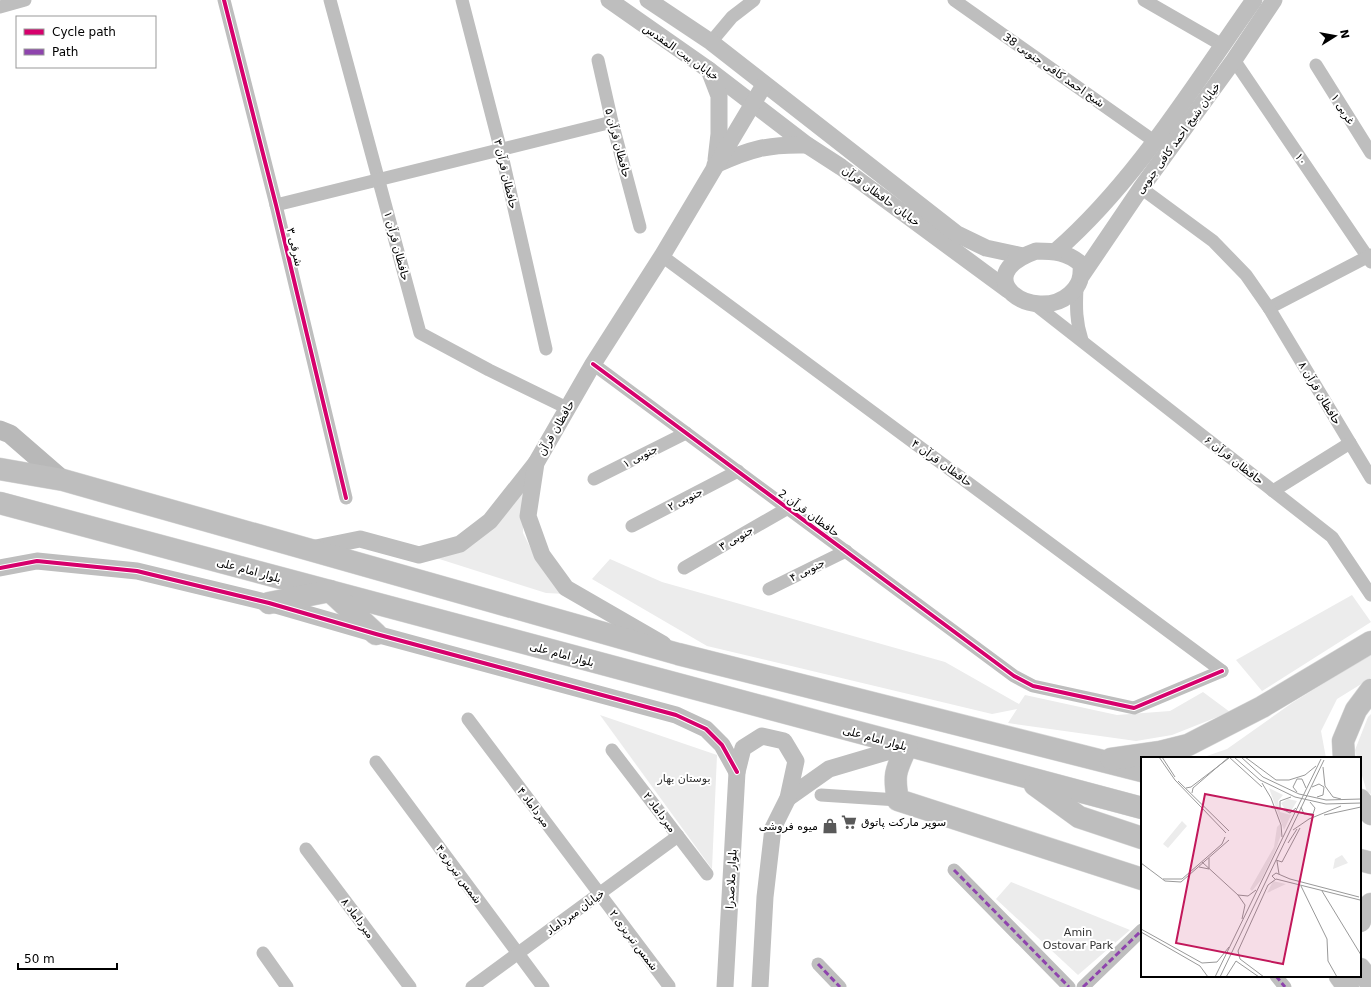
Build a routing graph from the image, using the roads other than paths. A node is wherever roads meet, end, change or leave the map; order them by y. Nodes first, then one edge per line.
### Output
1 (25, 0) edge
2 (224, 0) edge
3 (330, 0) edge
4 (462, 0) edge
5 (608, 0) edge
6 (754, 0) edge
7 (954, 0) edge
8 (1144, 0) edge
9 (1254, 0) edge
10 (1274, 0) edge
11 (653, 2) edge
12 (0, 7) edge
13 (711, 42) junction
14 (1222, 45) junction
15 (598, 60) dead end
16 (1234, 60) junction
17 (1316, 65) dead end
18 (709, 70) junction
19 (764, 85) junction
20 (752, 104) junction
21 (612, 122) junction
22 (1154, 141) junction
23 (807, 145) junction
24 (501, 151) junction
25 (1371, 153) edge
26 (715, 165) junction
27 (380, 180) junction
28 (1141, 188) junction
29 (276, 205) junction
30 (640, 227) dead end
31 (1056, 250) junction
32 (662, 256) junction
33 (1023, 256) junction
34 (1370, 258) edge
35 (1079, 282) junction
36 (1008, 290) junction
37 (1033, 303) junction
38 (1269, 308) junction
39 (1082, 340) junction
40 (546, 349) dead end
41 (593, 364) junction
42 (568, 408) junction
43 (0, 430) edge
44 (686, 433) junction
45 (1350, 443) junction
46 (536, 463) junction
47 (0, 469) edge
48 (738, 472) junction
49 (1371, 478) edge
50 (594, 479) dead end
51 (63, 480) junction
52 (1273, 491) junction
53 (346, 498) dead end
54 (0, 503) edge
55 (788, 508) junction
56 (632, 526) dead end
57 (307, 550) junction
58 (846, 551) junction
59 (0, 568) edge
60 (684, 568) dead end
61 (769, 589) dead end
62 (330, 591) junction
63 (1371, 595) edge
64 (269, 603) junction
65 (376, 634) junction
66 (1371, 642) edge
67 (678, 654) junction
68 (1222, 670) joint
69 (1371, 690) edge
70 (468, 719) dead end
71 (907, 746) junction
72 (612, 750) dead end
73 (1344, 757) edge
74 (1100, 761) junction
75 (376, 762) dead end
76 (1141, 771) edge
77 (737, 772) junction
78 (1024, 777) junction
79 (821, 795) dead end
80 (788, 798) junction
81 (898, 800) junction
82 (1361, 801) edge
83 (1136, 808) edge
84 (1371, 814) edge
85 (1361, 826) edge
86 (1371, 829) edge
87 (678, 836) junction
88 (1141, 838) edge
89 (306, 849) dead end
90 (1361, 860) edge
91 (1371, 863) edge
92 (954, 870) dead end
93 (707, 874) dead end
94 (1141, 879) edge
95 (600, 894) junction
96 (1371, 904) edge
97 (1361, 918) edge
98 (1141, 931) edge
99 (263, 953) dead end
100 (518, 954) junction
101 (818, 964) dead end
102 (1361, 970) edge
103 (1277, 977) edge
104 (1341, 977) edge
105 (1371, 983) edge
106 (669, 986) edge
107 (287, 987) edge
108 (410, 987) edge
109 (472, 987) edge
110 (543, 987) edge
111 (725, 987) edge
112 (760, 987) edge
113 (840, 987) edge
114 (1069, 987) edge
115 (1083, 987) edge
116 (1285, 987) edge
117 (1348, 987) edge

1 - 12 street
2 - 29 street, ۳ شرقی
3 - 27 street, حافظان قرآن ۱
4 - 24 street, حافظان قرآن ۳
5 - 18 street, خیابان بیت المقدس
6 - 13 street
7 - 22 street, شیخ احمد کافی جنوبی 38
8 - 14 street
9 - 14 street, خیابان شیخ احمد کافی جنوبی
10 - 16 street, خیابان شیخ احمد کافی جنوبی
11 - 13 street
13 - 19 street
14 - 22 street, خیابان شیخ احمد کافی جنوبی
15 - 21 street, حافظان قرآن ۵
16 - 28 street, خیابان شیخ احمد کافی جنوبی
16 - 34 street, ۱۰
17 - 25 street, ۱ غربی
18 - 20 street, خیابان بیت المقدس
18 - 26 street, حافظان قرآن
19 - 20 street, حافظان قرآن
19 - 33 street, خیابان حافظان قرآن
20 - 23 street, خیابان حافظان قرآن
20 - 26 street, حافظان قرآن
21 - 24 street
21 - 30 street, حافظان قرآن ۵
22 - 31 street, خیابان شیخ احمد کافی جنوبی
23 - 26 street
23 - 36 street, خیابان حافظان قرآن
24 - 27 street
24 - 40 street, حافظان قرآن ۳
26 - 32 street, حافظان قرآن
27 - 29 street
27 - 42 street, حافظان قرآن ۱
28 - 35 street, خیابان شیخ احمد کافی جنوبی
28 - 38 street, حافظان قرآن ۸
29 - 53 street, ۳ شرقی
31 - 33 street
31 - 35 street
32 - 41 street, حافظان قرآن
32 - 68 street, حافظان قرآن ۴
33 - 36 street
34 - 38 street
35 - 37 street
35 - 39 street
36 - 37 street
37 - 39 street, حافظان قرآن ۶
38 - 45 street, حافظان قرآن ۸
39 - 52 street, حافظان قرآن ۶
41 - 42 street, حافظان قرآن
41 - 44 street, حافظان قرآن 2
42 - 46 street, حافظان قرآن
43 - 51 main road
44 - 48 street, حافظان قرآن 2
44 - 50 street, جنوبی ۱
45 - 49 street, حافظان قرآن ۸
45 - 52 street
46 - 57 street
46 - 67 street, حافظان قرآن
47 - 51 highway
48 - 55 street, حافظان قرآن 2
48 - 56 street, جنوبی ۲
51 - 57 highway
52 - 63 street, حافظان قرآن ۶
54 - 62 highway, بلوار امام علی
55 - 58 street, حافظان قرآن 2
55 - 60 street, جنوبی ۳
57 - 67 highway
58 - 61 street, جنوبی ۴
58 - 68 street, حافظان قرآن 2
59 - 64 street
62 - 64 highway
62 - 65 highway
62 - 71 highway, بلوار امام علی
64 - 65 street
65 - 77 street
66 - 74 highway
67 - 74 highway
69 - 73 highway
70 - 95 street, میرداماد ۴
71 - 78 highway, بلوار امام علی
71 - 80 street
71 - 81 highway
72 - 87 street, میرداماد ۲
74 - 76 highway
75 - 100 street, شمس تیریزی۴
77 - 80 street, بلوار ملاصدرا
77 - 111 street, بلوار ملاصدرا
78 - 83 highway, بلوار امام علی
78 - 88 highway
79 - 81 street
80 - 112 street
81 - 94 highway
82 - 84 highway
85 - 86 highway
87 - 93 street, میرداماد ۲
87 - 95 street, خیابان میرداماد
89 - 108 street, میرداماد ۸
90 - 91 highway
92 - 114 street
95 - 100 street, خیابان میرداماد
95 - 106 street, شمس تبریزی ۲
96 - 97 highway
98 - 115 street
99 - 107 street
100 - 109 street, خیابان میرداماد
100 - 110 street, شمس تیریزی۴
101 - 113 street
102 - 105 highway
103 - 116 street
104 - 117 highway

